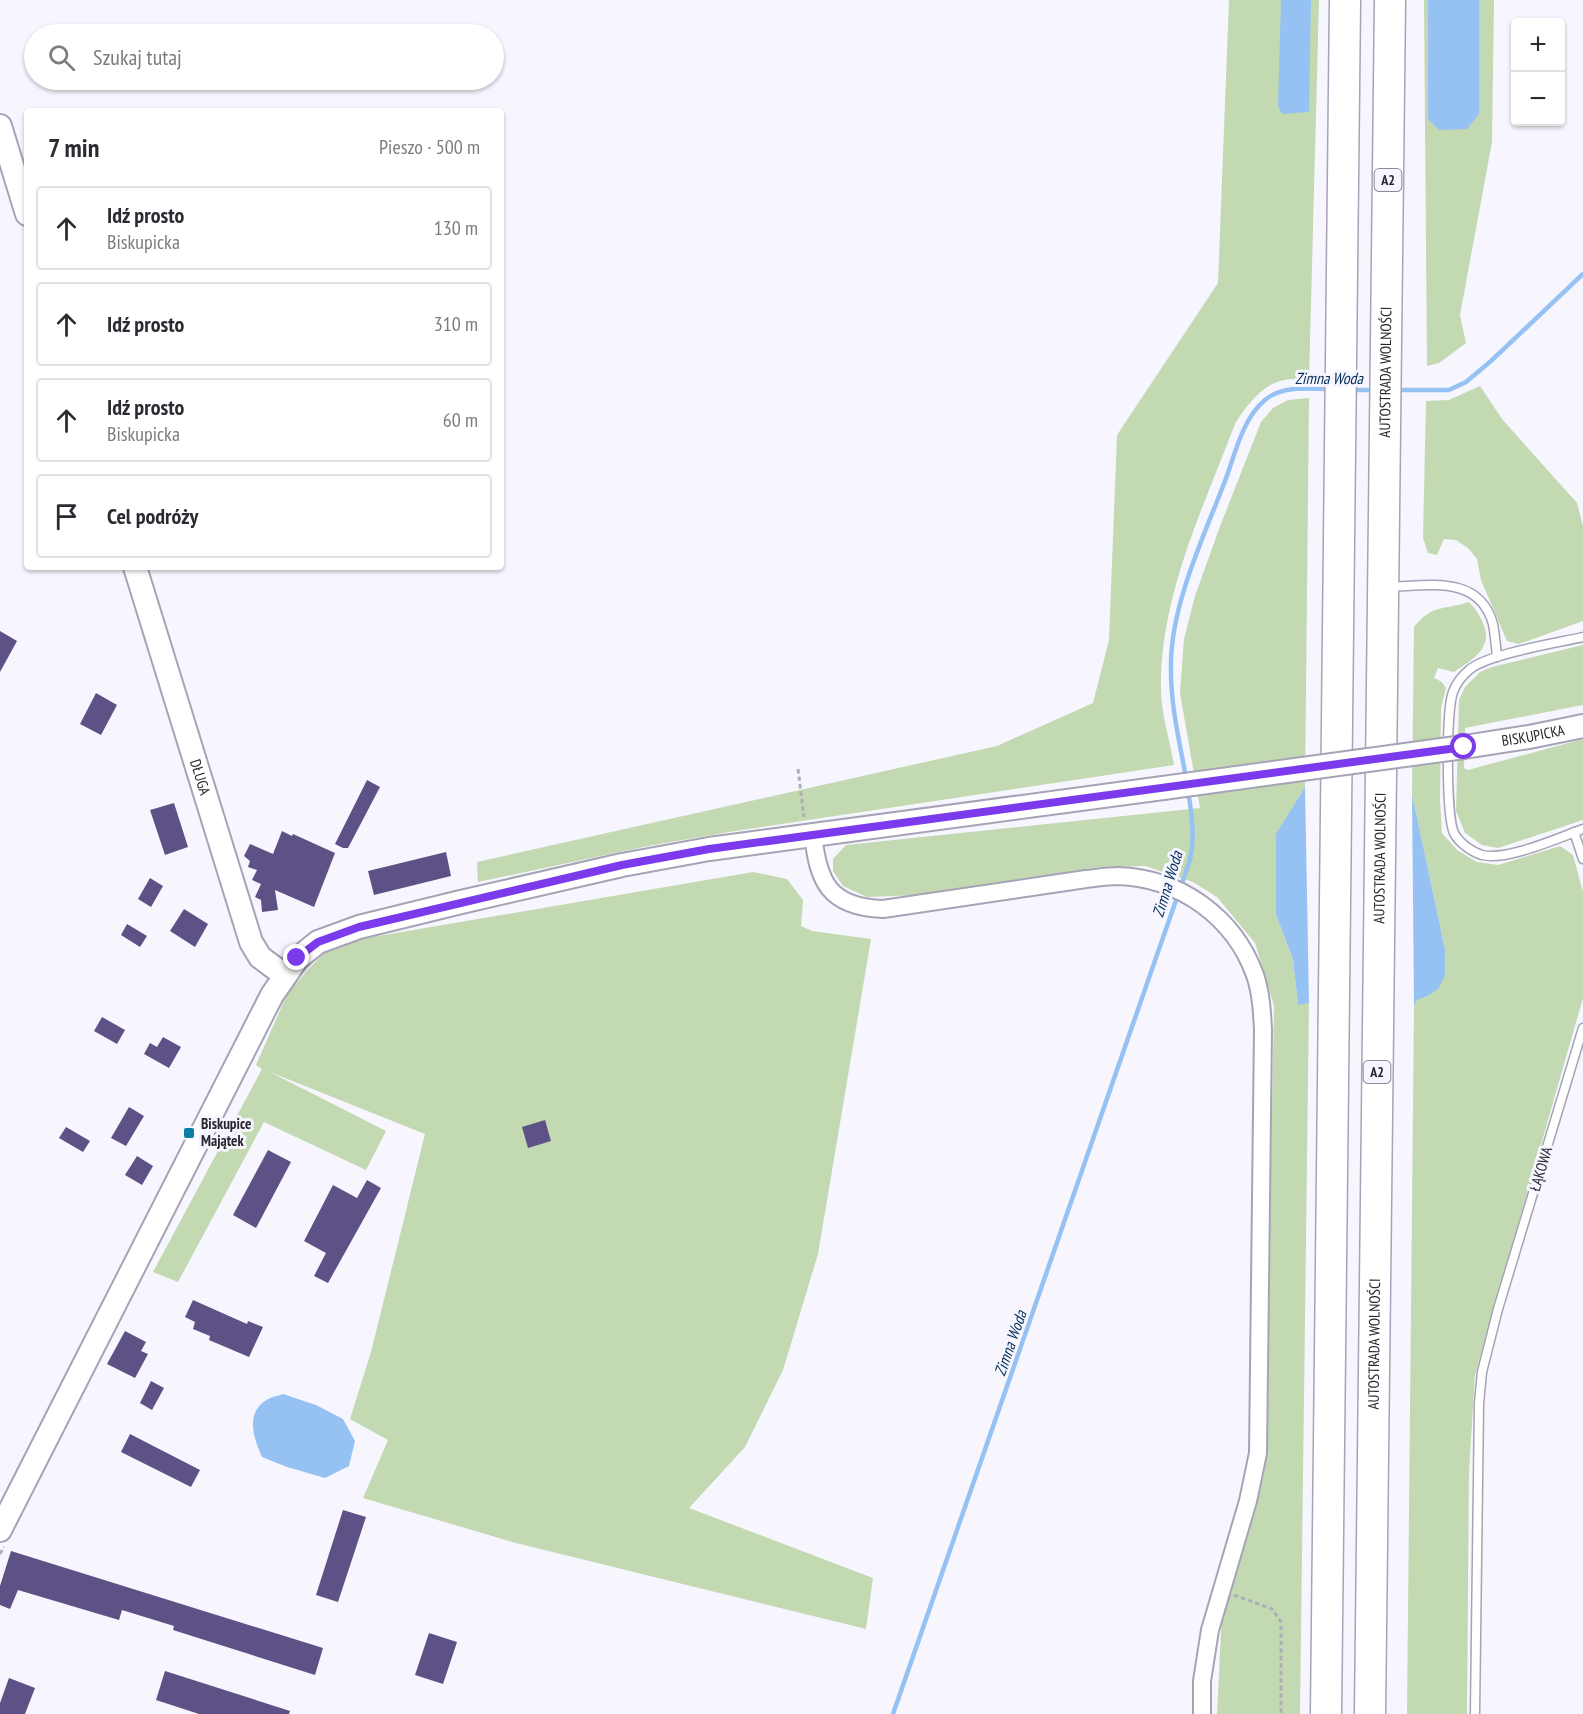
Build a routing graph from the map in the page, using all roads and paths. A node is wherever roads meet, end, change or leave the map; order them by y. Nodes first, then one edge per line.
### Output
1 (1345, 0) edge
2 (1390, 0) edge
3 (0, 126) edge
4 (24, 204) edge
5 (136, 570) edge
6 (1384, 587) junction
7 (1583, 638) edge
8 (1497, 657) junction
9 (1583, 726) edge
10 (798, 770) dead end
11 (1579, 830) edge
12 (810, 834) junction
13 (1583, 859) edge
14 (284, 975) junction
15 (1583, 1028) edge
16 (0, 1530) edge
17 (1221, 1591) junction
18 (1202, 1714) edge
19 (1281, 1714) edge
20 (1326, 1714) edge
21 (1370, 1714) edge
22 (1475, 1714) edge

1 - 20 highway
2 - 6 highway, AUTOSTRADA WOLNOŚCI / A2
3 - 4 main road
5 - 14 main road, DŁUGA
6 - 8 lane
6 - 21 highway, AUTOSTRADA WOLNOŚCI / A2
7 - 8 lane
8 - 11 lane
9 - 12 main road, BISKUPICKA, bridge
10 - 12 path
11 - 13 lane
12 - 14 main road, BISKUPICKA
12 - 17 street
14 - 16 main road
15 - 22 lane, ŁĄKOWA
17 - 18 street
17 - 19 path

